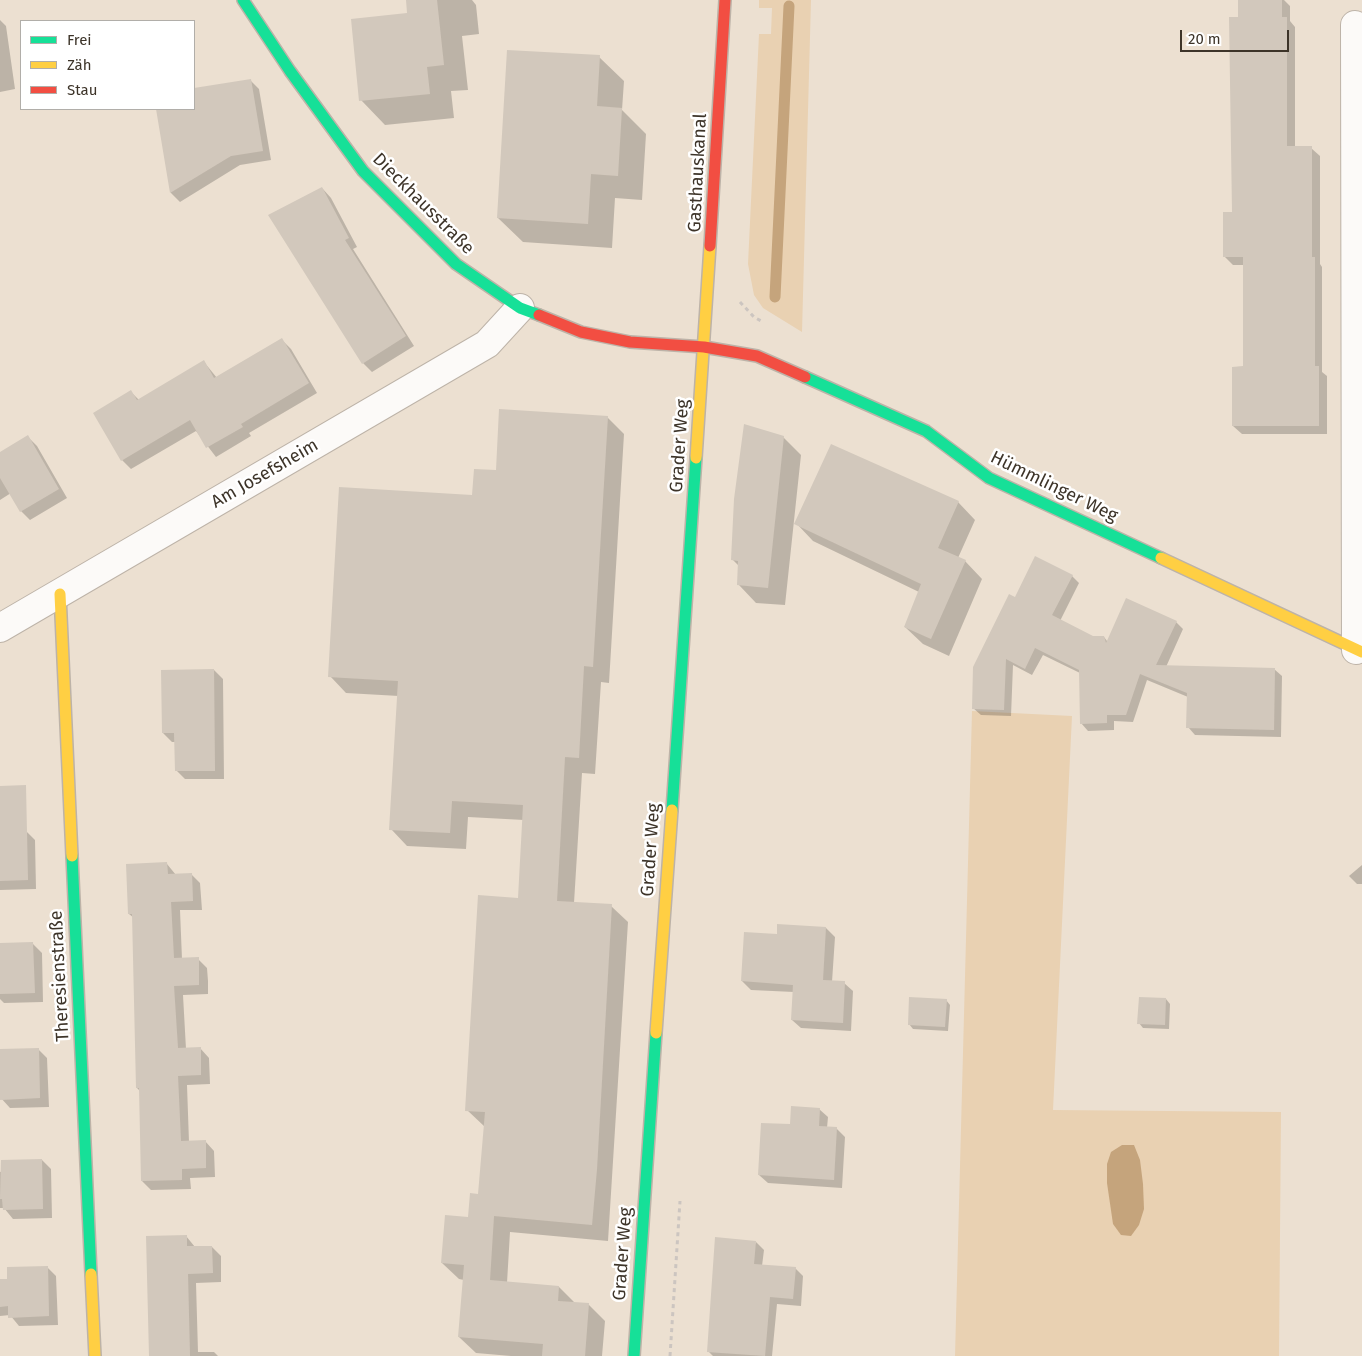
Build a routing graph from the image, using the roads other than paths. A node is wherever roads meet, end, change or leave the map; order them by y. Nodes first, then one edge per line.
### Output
1 (243, 0) edge
2 (725, 0) edge
3 (1355, 25) dead end
4 (520, 308) junction
5 (704, 347) junction
6 (60, 594) junction
7 (0, 628) edge
8 (1359, 651) edge
9 (94, 1356) edge
10 (634, 1356) edge

1 - 4 street, Dieckhausstraße
2 - 5 street, Gasthauskanal
3 - 8 street
4 - 5 street, Dieckhausstraße
4 - 6 street, Am Josefsheim
5 - 8 street, Hümmlinger Weg
5 - 10 street, Grader Weg
6 - 7 street, Am Josefsheim
6 - 9 street, Theresienstraße

